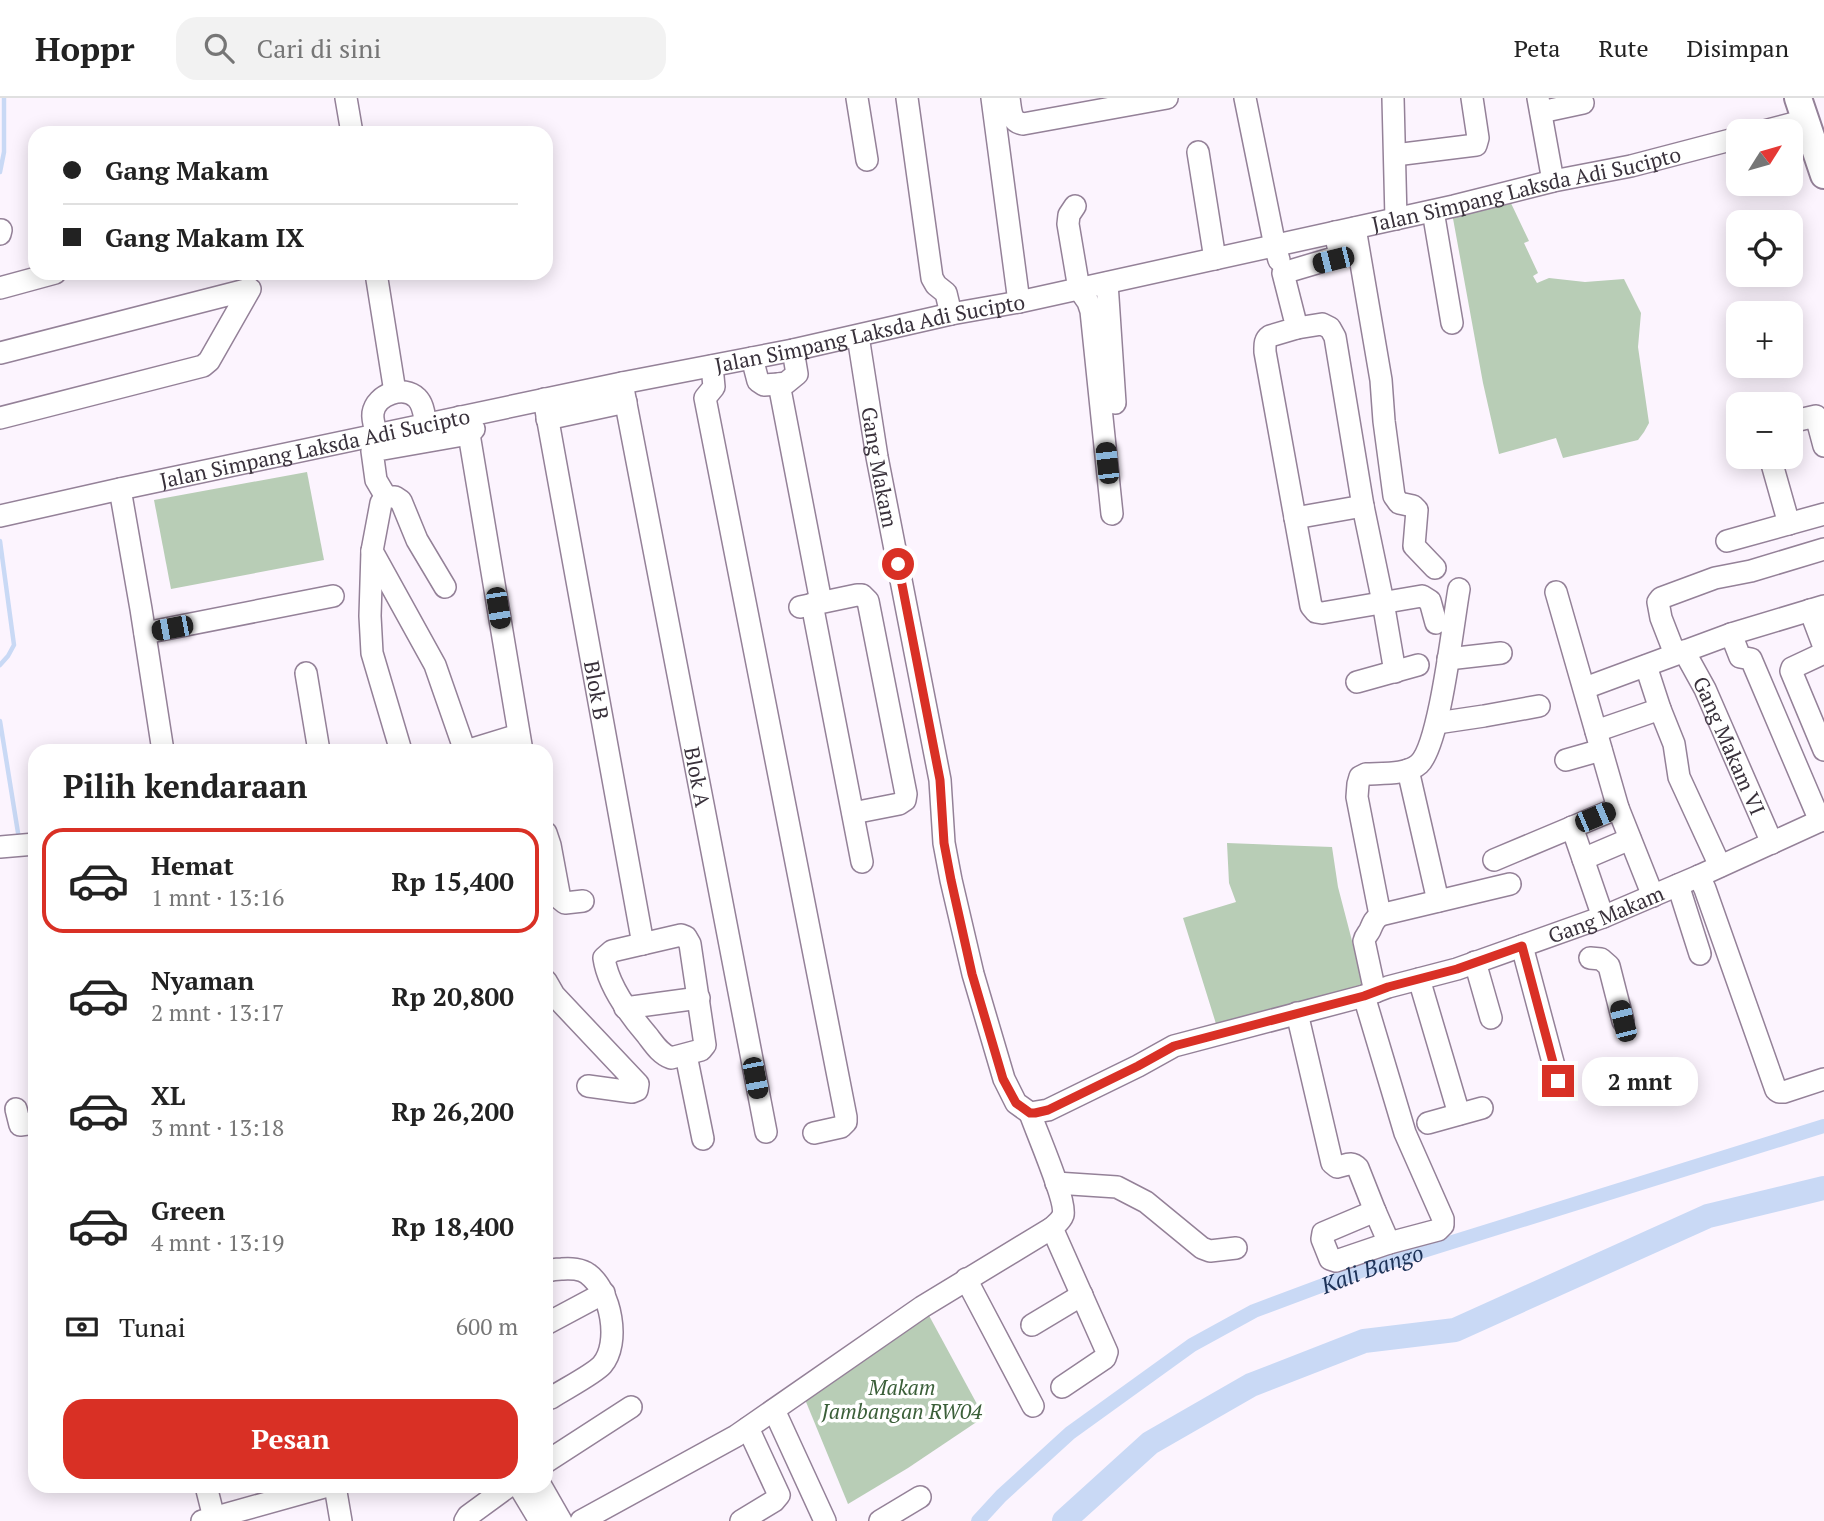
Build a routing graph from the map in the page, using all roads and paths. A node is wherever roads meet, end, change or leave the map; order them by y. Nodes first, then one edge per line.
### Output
1 (346, 98) edge
2 (857, 98) edge
3 (907, 98) edge
4 (992, 98) edge
5 (1009, 98) edge
6 (1167, 98) edge
7 (1245, 98) edge
8 (1393, 98) edge
9 (1472, 98) edge
10 (1583, 103) dead end
11 (1539, 105) edge
12 (1802, 109) edge
13 (1785, 119) edge
14 (351, 126) edge
15 (1726, 141) edge
16 (1198, 152) dead end
17 (1395, 155) junction
18 (867, 160) dead end
19 (1824, 175) edge
20 (1553, 181) junction
21 (1075, 206) dead end
22 (1433, 211) junction
23 (1396, 219) junction
24 (1345, 230) junction
25 (1275, 246) junction
26 (1214, 259) junction
27 (1283, 272) junction
28 (29, 280) edge
29 (377, 280) edge
30 (255, 281) edge
31 (1107, 283) junction
32 (0, 288) edge
33 (1079, 289) junction
34 (1019, 302) junction
35 (951, 314) junction
36 (1452, 323) dead end
37 (1297, 328) junction
38 (858, 336) junction
39 (793, 350) junction
40 (0, 353) edge
41 (752, 358) junction
42 (712, 366) junction
43 (691, 370) junction
44 (779, 384) junction
45 (395, 392) junction
46 (705, 398) junction
47 (626, 402) junction
48 (1115, 403) dead end
49 (1820, 415) edge
50 (0, 418) edge
51 (547, 418) junction
52 (468, 422) junction
53 (426, 424) junction
54 (373, 441) junction
55 (1824, 443) edge
56 (1773, 469) edge
57 (120, 489) junction
58 (386, 497) junction
59 (1363, 506) junction
60 (1, 509) edge
61 (1112, 514) dead end
62 (1824, 514) edge
63 (1295, 518) junction
64 (1789, 524) junction
65 (1727, 541) dead end
66 (1824, 549) edge
67 (372, 551) junction
68 (1435, 568) dead end
69 (445, 587) dead end
70 (1459, 589) dead end
71 (1556, 592) dead end
72 (333, 596) dead end
73 (1383, 602) junction
74 (811, 604) junction
75 (1817, 608) edge
76 (1436, 623) dead end
77 (145, 633) junction
78 (1731, 634) junction
79 (1824, 646) edge
80 (1501, 653) dead end
81 (1679, 653) junction
82 (1824, 653) edge
83 (1448, 659) junction
84 (1418, 665) dead end
85 (1646, 666) junction
86 (1395, 672) junction
87 (306, 673) dead end
88 (1357, 682) dead end
89 (1585, 688) junction
90 (1539, 706) dead end
91 (1660, 709) junction
92 (1437, 723) junction
93 (1599, 740) junction
94 (520, 743) edge
95 (162, 744) edge
96 (318, 744) edge
97 (399, 744) edge
98 (463, 744) edge
99 (1824, 750) edge
100 (1566, 760) dead end
101 (1408, 770) junction
102 (1618, 808) junction
103 (853, 813) junction
104 (1822, 820) edge
105 (1572, 827) junction
106 (1630, 839) junction
107 (28, 845) edge
108 (1767, 845) junction
109 (0, 847) edge
110 (1583, 859) junction
111 (1494, 860) dead end
112 (553, 861) edge
113 (862, 862) dead end
114 (1720, 866) junction
115 (1702, 882) junction
116 (1510, 884) dead end
117 (1678, 885) junction
118 (1653, 896) junction
119 (583, 901) dead end
120 (1438, 901) junction
121 (1603, 917) junction
122 (1375, 923) junction
123 (1581, 925) junction
124 (643, 944) junction
125 (1522, 946) junction
126 (1700, 954) dead end
127 (1475, 962) junction
128 (1419, 979) junction
129 (1375, 992) junction
130 (553, 993) edge
131 (699, 998) junction
132 (625, 1009) junction
133 (1297, 1013) junction
134 (1491, 1018) dead end
135 (1623, 1021) dead end
136 (686, 1055) junction
137 (1824, 1079) edge
138 (1558, 1081) dead end
139 (588, 1086) dead end
140 (1482, 1108) dead end
141 (16, 1109) dead end
142 (1030, 1113) junction
143 (1459, 1114) junction
144 (1428, 1123) dead end
145 (28, 1124) edge
146 (766, 1132) dead end
147 (814, 1133) dead end
148 (703, 1139) dead end
149 (1056, 1183) junction
150 (1375, 1211) junction
151 (1052, 1228) junction
152 (1389, 1243) junction
153 (1236, 1248) dead end
154 (553, 1270) edge
155 (966, 1279) junction
156 (604, 1293) junction
157 (1082, 1295) junction
158 (553, 1320) edge
159 (1032, 1325) dead end
160 (1062, 1387) dead end
161 (553, 1397) edge
162 (1033, 1406) dead end
163 (631, 1407) dead end
164 (774, 1410) junction
165 (748, 1428) junction
166 (553, 1457) edge
167 (206, 1493) edge
168 (303, 1493) edge
169 (336, 1493) edge
170 (499, 1493) edge
171 (523, 1493) edge
172 (545, 1493) edge
173 (920, 1497) dead end
174 (751, 1519) edge
175 (888, 1519) edge
176 (208, 1520) edge
177 (341, 1521) edge
178 (465, 1521) edge
179 (540, 1521) edge
180 (561, 1521) edge
181 (581, 1521) edge
182 (825, 1521) edge

1 - 14 street
2 - 18 street
3 - 35 street
4 - 34 street
5 - 6 street
7 - 25 street
8 - 17 street
9 - 17 street
10 - 11 street
11 - 20 street
12 - 13 street
12 - 19 main road
15 - 20 street, Jalan Simpang Laksda Adi Sucipto
16 - 26 street
17 - 23 street
20 - 22 street, Jalan Simpang Laksda Adi Sucipto
21 - 33 street
22 - 23 street, Jalan Simpang Laksda Adi Sucipto
22 - 36 street
23 - 24 street, Jalan Simpang Laksda Adi Sucipto
24 - 25 street, Jalan Simpang Laksda Adi Sucipto
24 - 27 street
24 - 68 street
25 - 26 street, Jalan Simpang Laksda Adi Sucipto
25 - 27 street
26 - 31 street, Jalan Simpang Laksda Adi Sucipto
27 - 37 street
28 - 32 street
29 - 45 street
30 - 40 street
30 - 50 street
31 - 33 street, Jalan Simpang Laksda Adi Sucipto
31 - 48 street
33 - 34 street, Jalan Simpang Laksda Adi Sucipto
33 - 61 street
34 - 35 street, Jalan Simpang Laksda Adi Sucipto
35 - 38 street, Jalan Simpang Laksda Adi Sucipto
37 - 59 street
37 - 63 street
38 - 39 street, Jalan Simpang Laksda Adi Sucipto
38 - 142 street, Gang Makam
39 - 41 street, Jalan Simpang Laksda Adi Sucipto
39 - 44 street
41 - 42 street, Jalan Simpang Laksda Adi Sucipto
41 - 44 street
42 - 43 street, Jalan Simpang Laksda Adi Sucipto
42 - 46 street
43 - 46 street
43 - 47 street, Jalan Simpang Laksda Adi Sucipto
44 - 74 street
45 - 53 street
45 - 54 street
46 - 147 street
47 - 51 street, Jalan Simpang Laksda Adi Sucipto
47 - 146 street, Blok A
49 - 55 street
51 - 52 street, Jalan Simpang Laksda Adi Sucipto
51 - 124 street, Blok B
52 - 53 street, Jalan Simpang Laksda Adi Sucipto
52 - 54 street
52 - 94 street
53 - 54 street, Jalan Simpang Laksda Adi Sucipto
54 - 57 street, Jalan Simpang Laksda Adi Sucipto
54 - 58 street
56 - 64 street
57 - 60 street, Jalan Simpang Laksda Adi Sucipto
57 - 77 street
58 - 67 street
58 - 69 street
59 - 63 street
59 - 73 street
62 - 64 street
63 - 73 street
64 - 65 street
66 - 81 street, Gang Makam VI
67 - 97 street
67 - 98 street
70 - 83 street
71 - 89 street
72 - 77 street
73 - 76 street
73 - 86 street
74 - 103 street
74 - 103 street
75 - 78 street
75 - 79 street
77 - 95 street
78 - 81 street
78 - 104 street
80 - 83 street
81 - 85 street
81 - 108 street, Gang Makam VI
82 - 99 street
83 - 92 street
84 - 86 street
85 - 89 street
85 - 91 street
86 - 88 street
87 - 96 street
89 - 93 street
90 - 92 street
91 - 93 street
91 - 114 street
92 - 101 street
93 - 100 street
93 - 102 street
101 - 120 street
101 - 122 street
102 - 105 street
102 - 106 street
103 - 113 street
104 - 108 street, Gang Makam
105 - 110 street
105 - 111 street
106 - 110 street
106 - 118 street
107 - 109 street
108 - 114 street, Gang Makam
108 - 115 street
110 - 121 street
112 - 119 street
114 - 115 street, Gang Makam
115 - 117 street, Gang Makam
115 - 137 street
116 - 120 street
117 - 118 street, Gang Makam
117 - 126 street
118 - 121 street, Gang Makam
120 - 122 street
121 - 123 street, Gang Makam
122 - 129 street
123 - 125 street, Gang Makam
123 - 135 street
124 - 131 street
124 - 132 street
125 - 127 street, Gang Makam
125 - 138 street
127 - 128 street, Gang Makam
127 - 134 street
128 - 129 street, Gang Makam
128 - 143 street
129 - 133 street, Gang Makam
129 - 152 street
130 - 139 street
131 - 132 street
131 - 136 street
132 - 136 street
133 - 142 street, Gang Makam
133 - 150 street
136 - 148 street
140 - 143 street
141 - 145 street
142 - 149 street
143 - 144 street
149 - 151 street
149 - 153 street
150 - 152 street
150 - 152 street
151 - 155 street
151 - 157 street
154 - 156 street
155 - 162 street
155 - 164 street
156 - 158 street
156 - 161 street
157 - 159 street
157 - 160 street
163 - 166 street
164 - 165 street
164 - 182 street
165 - 174 street
165 - 181 street
167 - 176 street
168 - 176 street
169 - 177 street
170 - 178 street
171 - 179 street
172 - 180 street
173 - 175 street

